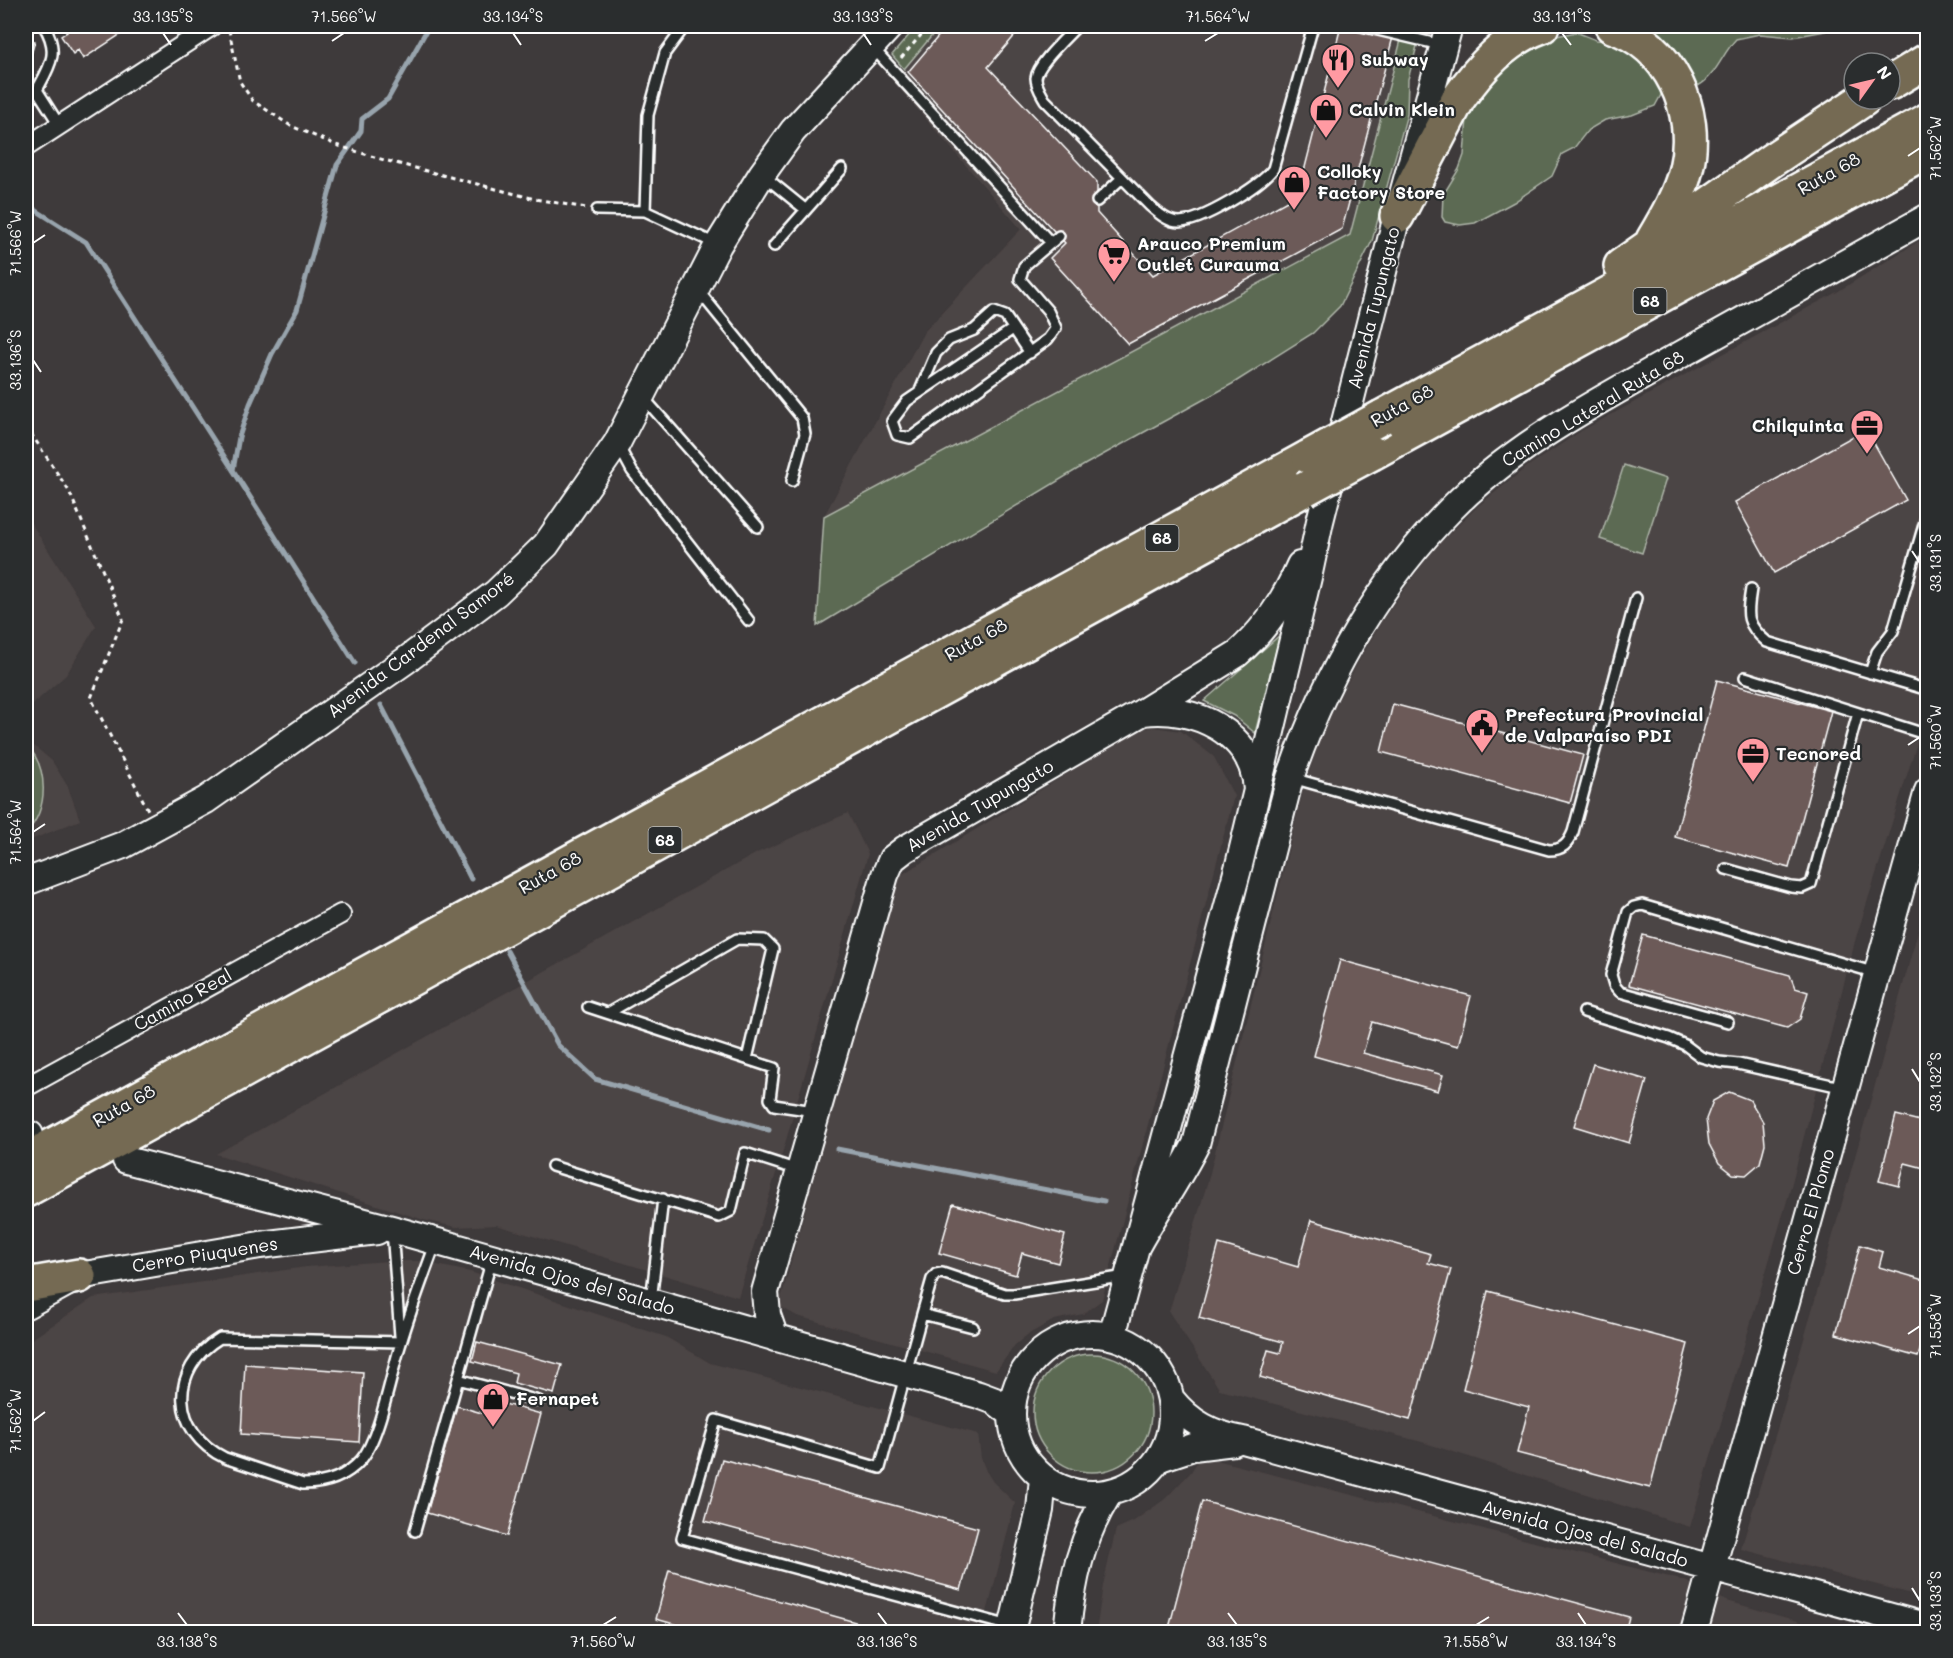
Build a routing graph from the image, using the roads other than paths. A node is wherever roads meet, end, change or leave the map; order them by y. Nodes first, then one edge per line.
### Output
1 (44, 26) edge
2 (213, 26) edge
3 (685, 26) edge
4 (890, 26) edge
5 (1077, 26) edge
6 (1313, 26) edge
7 (1361, 26) edge
8 (1542, 26) edge
9 (1612, 26) edge
10 (1445, 31) edge
11 (871, 46) junction
12 (1928, 60) edge
13 (1902, 76) edge
14 (37, 90) junction
15 (26, 97) edge
16 (1846, 111) edge
17 (1928, 120) edge
18 (60, 126) junction
19 (26, 147) edge
20 (1928, 150) edge
21 (842, 169) dead end
22 (762, 174) junction
23 (1122, 178) junction
24 (1097, 201) dead end
25 (597, 210) road end
26 (806, 210) junction
27 (645, 211) junction
28 (1397, 216) junction
29 (1928, 217) edge
30 (718, 245) junction
31 (774, 246) dead end
32 (1649, 247) junction
33 (696, 287) junction
34 (1555, 323) junction
35 (1013, 328) junction
36 (1030, 353) junction
37 (918, 393) junction
38 (641, 395) junction
39 (617, 443) junction
40 (792, 481) dead end
41 (1928, 511) edge
42 (1320, 521) junction
43 (758, 527) dead end
44 (1751, 589) dead end
45 (1636, 598) dead end
46 (749, 621) dead end
47 (1870, 673) junction
48 (1745, 677) dead end
49 (1928, 690) edge
50 (1143, 712) junction
51 (1858, 713) junction
52 (1928, 735) edge
53 (1290, 778) junction
54 (1257, 790) junction
55 (1928, 791) edge
56 (1921, 837) edge
57 (1726, 869) dead end
58 (26, 882) edge
59 (341, 914) dead end
60 (1255, 920) joint
61 (1877, 973) junction
62 (588, 1007) dead end
63 (1584, 1012) dead end
64 (608, 1014) junction
65 (1728, 1022) dead end
66 (747, 1059) junction
67 (26, 1087) edge
68 (1845, 1088) junction
69 (816, 1112) junction
70 (27, 1143) edge
71 (126, 1160) dead end
72 (552, 1166) dead end
73 (799, 1170) junction
74 (26, 1190) edge
75 (663, 1200) junction
76 (392, 1229) junction
77 (436, 1242) junction
78 (1136, 1247) junction
79 (492, 1258) junction
80 (79, 1276) junction
81 (1128, 1276) junction
82 (26, 1285) edge
83 (651, 1303) junction
84 (26, 1305) edge
85 (922, 1314) junction
86 (973, 1327) dead end
87 (1112, 1336) junction
88 (775, 1338) junction
89 (401, 1342) junction
90 (905, 1375) junction
91 (458, 1379) junction
92 (1171, 1399) junction
93 (539, 1401) dead end
94 (1012, 1414) junction
95 (1243, 1440) junction
96 (1160, 1458) junction
97 (1043, 1478) junction
98 (1109, 1493) junction
99 (415, 1531) dead end
100 (1712, 1568) junction
101 (1928, 1627) edge
102 (1012, 1630) edge
103 (1067, 1632) edge
104 (1694, 1632) edge

1 - 14 lane
2 - 18 street
3 - 27 lane
4 - 11 main road, Avenida Cardenal Samoré
5 - 23 lane
6 - 23 lane
7 - 10 lane
8 - 28 highway
9 - 32 highway
10 - 28 main road, Avenida Tupungato
11 - 22 main road, Avenida Cardenal Samoré
11 - 36 lane
12 - 13 highway
14 - 15 lane
14 - 18 lane
16 - 32 highway
17 - 34 highway, Ruta 68 / 68
18 - 19 street
20 - 74 highway, Ruta 68 / 68, bridge
21 - 26 lane
22 - 26 lane
22 - 30 main road, Avenida Cardenal Samoré
23 - 24 lane
25 - 27 lane
26 - 31 lane
27 - 30 lane
28 - 42 main road, Avenida Tupungato
29 - 53 main road, Camino Lateral Ruta 68
30 - 33 main road, Avenida Cardenal Samoré
32 - 34 highway
33 - 38 main road, Avenida Cardenal Samoré
33 - 40 lane
34 - 70 highway, Ruta 68 / 68, bridge
35 - 36 lane
35 - 37 lane
35 - 37 lane
36 - 37 lane
38 - 39 main road, Avenida Cardenal Samoré
38 - 43 lane
39 - 46 lane
39 - 58 main road, Avenida Cardenal Samoré
41 - 47 lane
42 - 50 main road, Avenida Tupungato
42 - 54 main road, Avenida Tupungato
44 - 47 lane
45 - 53 lane
47 - 49 lane
48 - 51 lane
50 - 54 main road
50 - 69 main road, Avenida Tupungato
51 - 52 lane
51 - 57 lane
53 - 60 main road, Camino Lateral Ruta 68
54 - 78 main road, Avenida Tupungato
55 - 56 main road, Cerro El Plomo
56 - 61 main road, Cerro El Plomo
59 - 67 street, Camino Real
60 - 78 main road, Avenida Tupungato
61 - 65 lane
61 - 68 main road, Cerro El Plomo
62 - 64 lane
63 - 68 lane
64 - 66 lane
64 - 66 lane
66 - 69 lane
68 - 100 main road, Cerro El Plomo
69 - 73 main road, Avenida Tupungato
71 - 76 main road, Avenida Ojos del Salado
72 - 75 lane
73 - 75 lane
73 - 88 main road, Avenida Tupungato
75 - 83 lane
76 - 77 main road, Avenida Ojos del Salado
76 - 80 main road, Cerro Piuquenes
76 - 89 lane
77 - 79 main road, Avenida Ojos del Salado
77 - 89 lane
78 - 81 main road, Avenida Tupungato
79 - 83 main road, Avenida Ojos del Salado
79 - 91 lane
80 - 82 highway
80 - 84 main road, Cerro Piuquenes
81 - 85 lane
81 - 87 main road, Avenida Tupungato
83 - 88 main road, Avenida Ojos del Salado
85 - 86 lane
85 - 90 lane
87 - 92 main road, Avenida Ojos del Salado
87 - 94 main road, Avenida Ojos del Salado
88 - 90 main road, Avenida Ojos del Salado
89 - 89 lane
90 - 94 main road, Avenida Ojos del Salado
90 - 102 lane
91 - 93 lane
91 - 99 lane
92 - 95 main road, Avenida Ojos del Salado
92 - 96 main road, Avenida Ojos del Salado
94 - 97 main road, Avenida Ojos del Salado
95 - 96 main road, Avenida Ojos del Salado
95 - 100 main road, Avenida Ojos del Salado
96 - 98 main road, Avenida Ojos del Salado
97 - 98 main road, Avenida Ojos del Salado
97 - 102 main road
98 - 103 main road
100 - 101 main road, Avenida Ojos del Salado
100 - 104 main road, Cerro El Plomo

